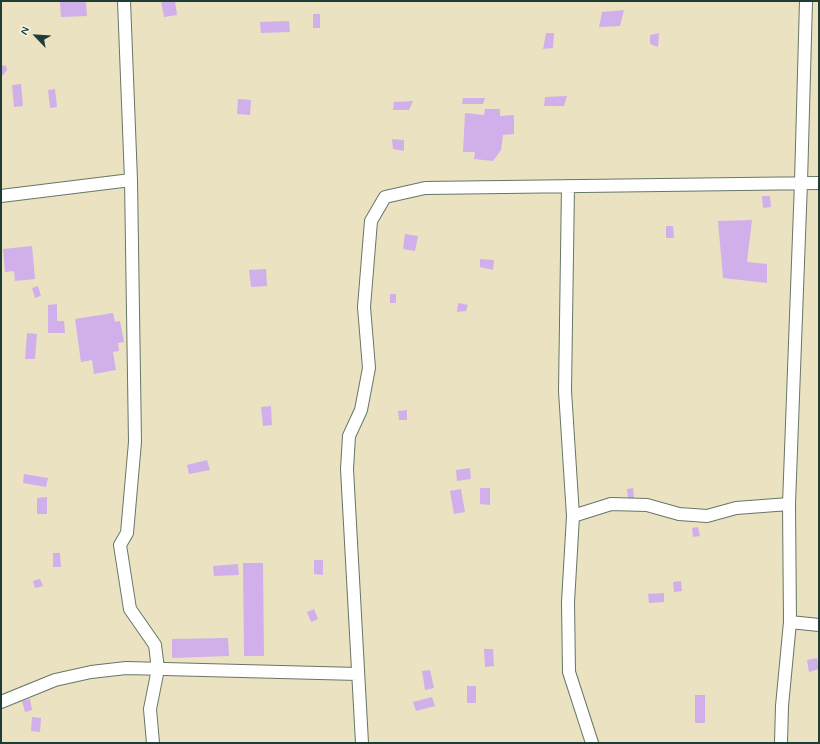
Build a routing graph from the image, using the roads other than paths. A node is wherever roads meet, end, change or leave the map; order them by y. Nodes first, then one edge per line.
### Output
1 (124, 1) edge
2 (806, 1) edge
3 (131, 180) junction
4 (801, 182) junction
5 (819, 183) edge
6 (568, 186) junction
7 (1, 196) edge
8 (789, 504) junction
9 (573, 516) junction
10 (790, 622) junction
11 (819, 624) edge
12 (158, 669) junction
13 (358, 674) junction
14 (1, 702) edge
15 (153, 743) edge
16 (362, 743) edge
17 (592, 743) edge
18 (781, 743) edge

1 - 3 street
2 - 4 street
3 - 7 street
3 - 12 street
4 - 5 street
4 - 6 street
4 - 8 street
6 - 9 street
6 - 13 street
8 - 9 street
8 - 10 street
9 - 17 street
10 - 11 street
10 - 18 street
12 - 13 street
12 - 14 street
12 - 15 street
13 - 16 street

